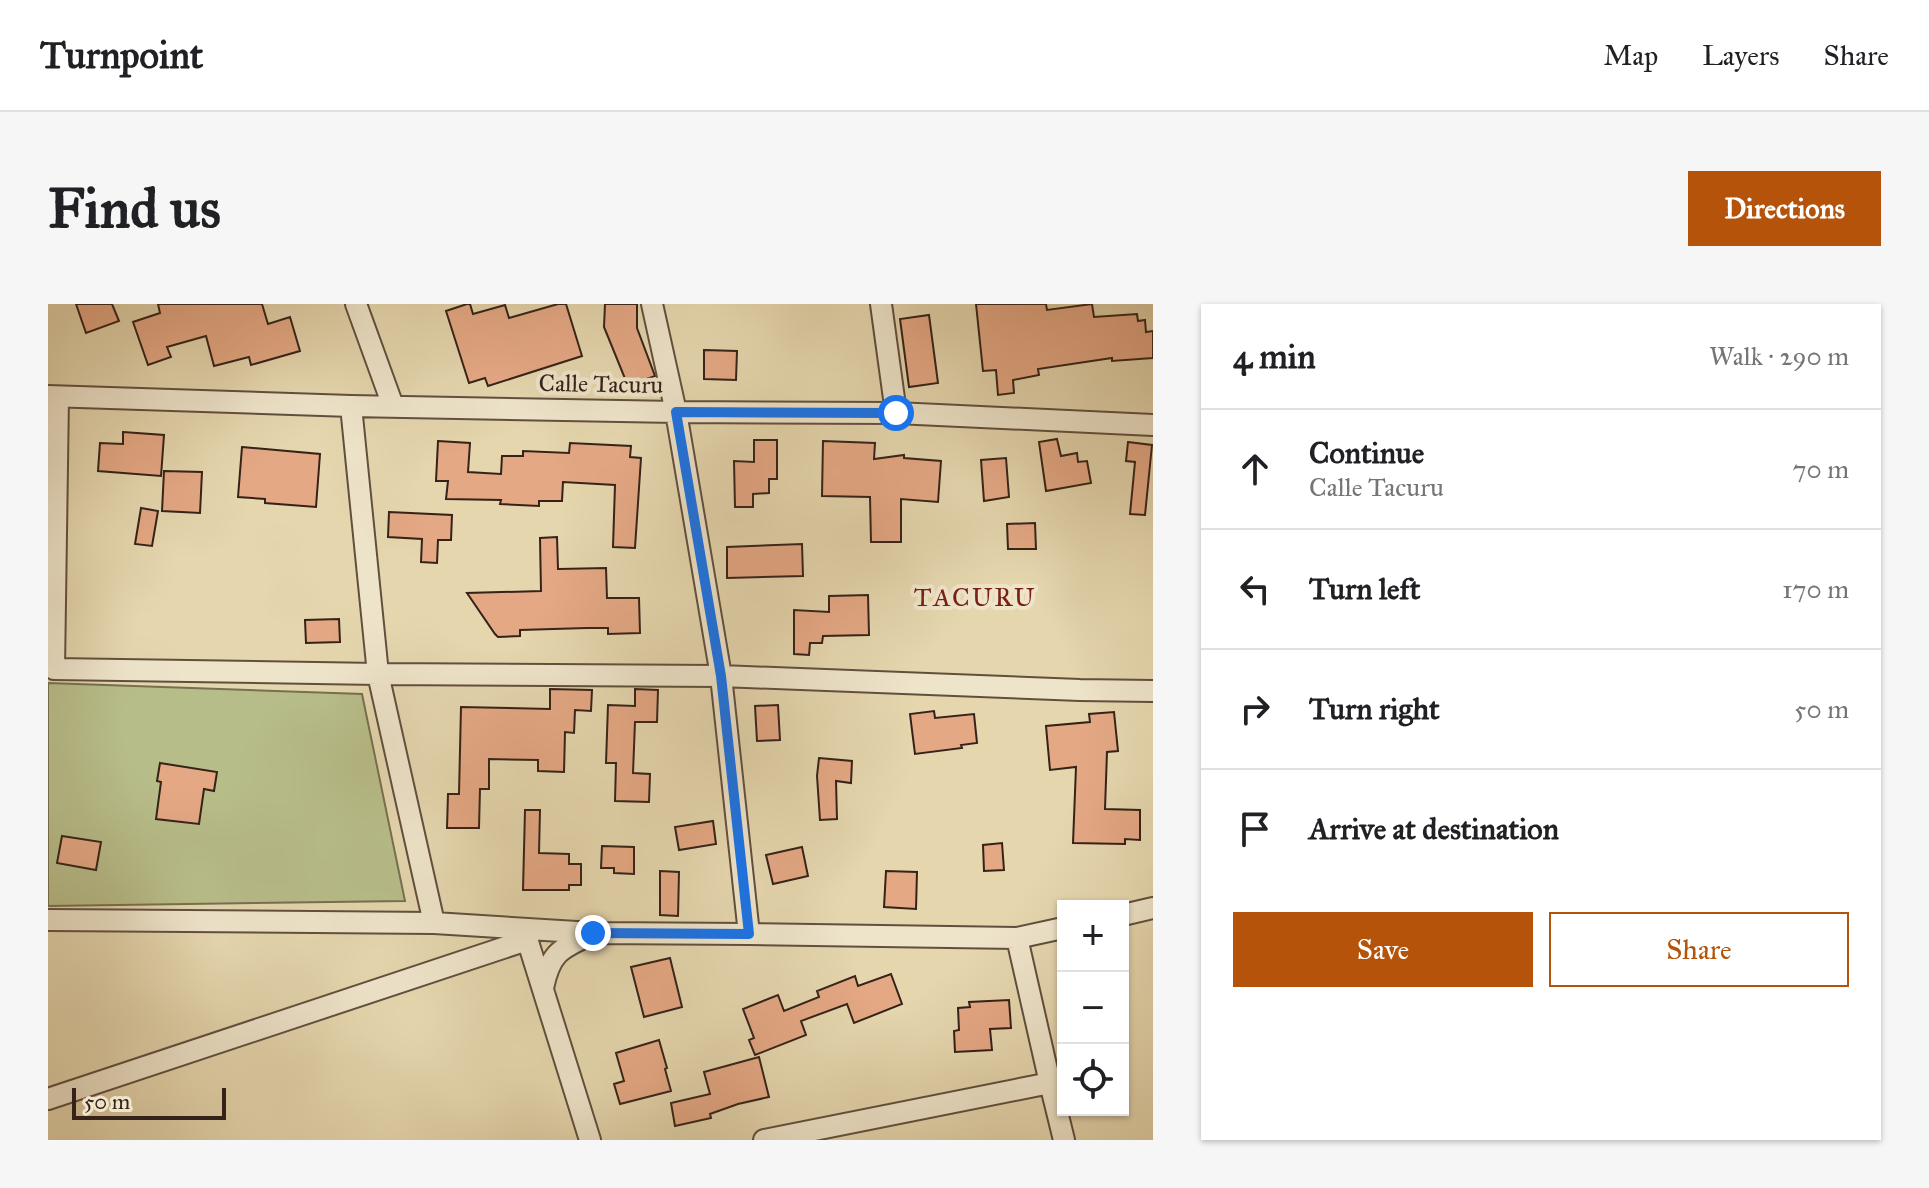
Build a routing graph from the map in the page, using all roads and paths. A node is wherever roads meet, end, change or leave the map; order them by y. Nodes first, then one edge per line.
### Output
1 (356, 304) edge
2 (652, 304) edge
3 (881, 304) edge
4 (53, 397) edge
5 (351, 406) junction
6 (393, 406) junction
7 (676, 412) junction
8 (896, 413) junction
9 (1153, 425) edge
10 (378, 674) junction
11 (721, 676) junction
12 (1153, 691) edge
13 (1153, 908) edge
14 (1129, 914) edge
15 (48, 920) edge
16 (434, 923) junction
17 (1057, 929) edge
18 (593, 933) junction
19 (526, 934) junction
20 (749, 934) junction
21 (1017, 938) junction
22 (543, 992) junction
23 (1050, 1083) junction
24 (48, 1099) edge
25 (590, 1140) edge
26 (764, 1140) edge
27 (1064, 1140) edge

1 - 6 street
2 - 7 street
3 - 8 street
4 - 5 street, Calle Tacuru
4 - 10 street
5 - 6 street, Calle Tacuru
5 - 10 street
6 - 7 street, Calle Tacuru
7 - 8 street, Calle Tacuru
7 - 11 street
8 - 9 street, Calle Tacuru
10 - 11 street
10 - 16 street
11 - 12 street
11 - 20 street
13 - 14 street
15 - 16 street
16 - 19 street
17 - 21 street
18 - 19 street
18 - 20 street
18 - 22 street
19 - 22 street
19 - 24 street
20 - 21 street
21 - 23 street
22 - 25 street
23 - 26 street
23 - 27 street

